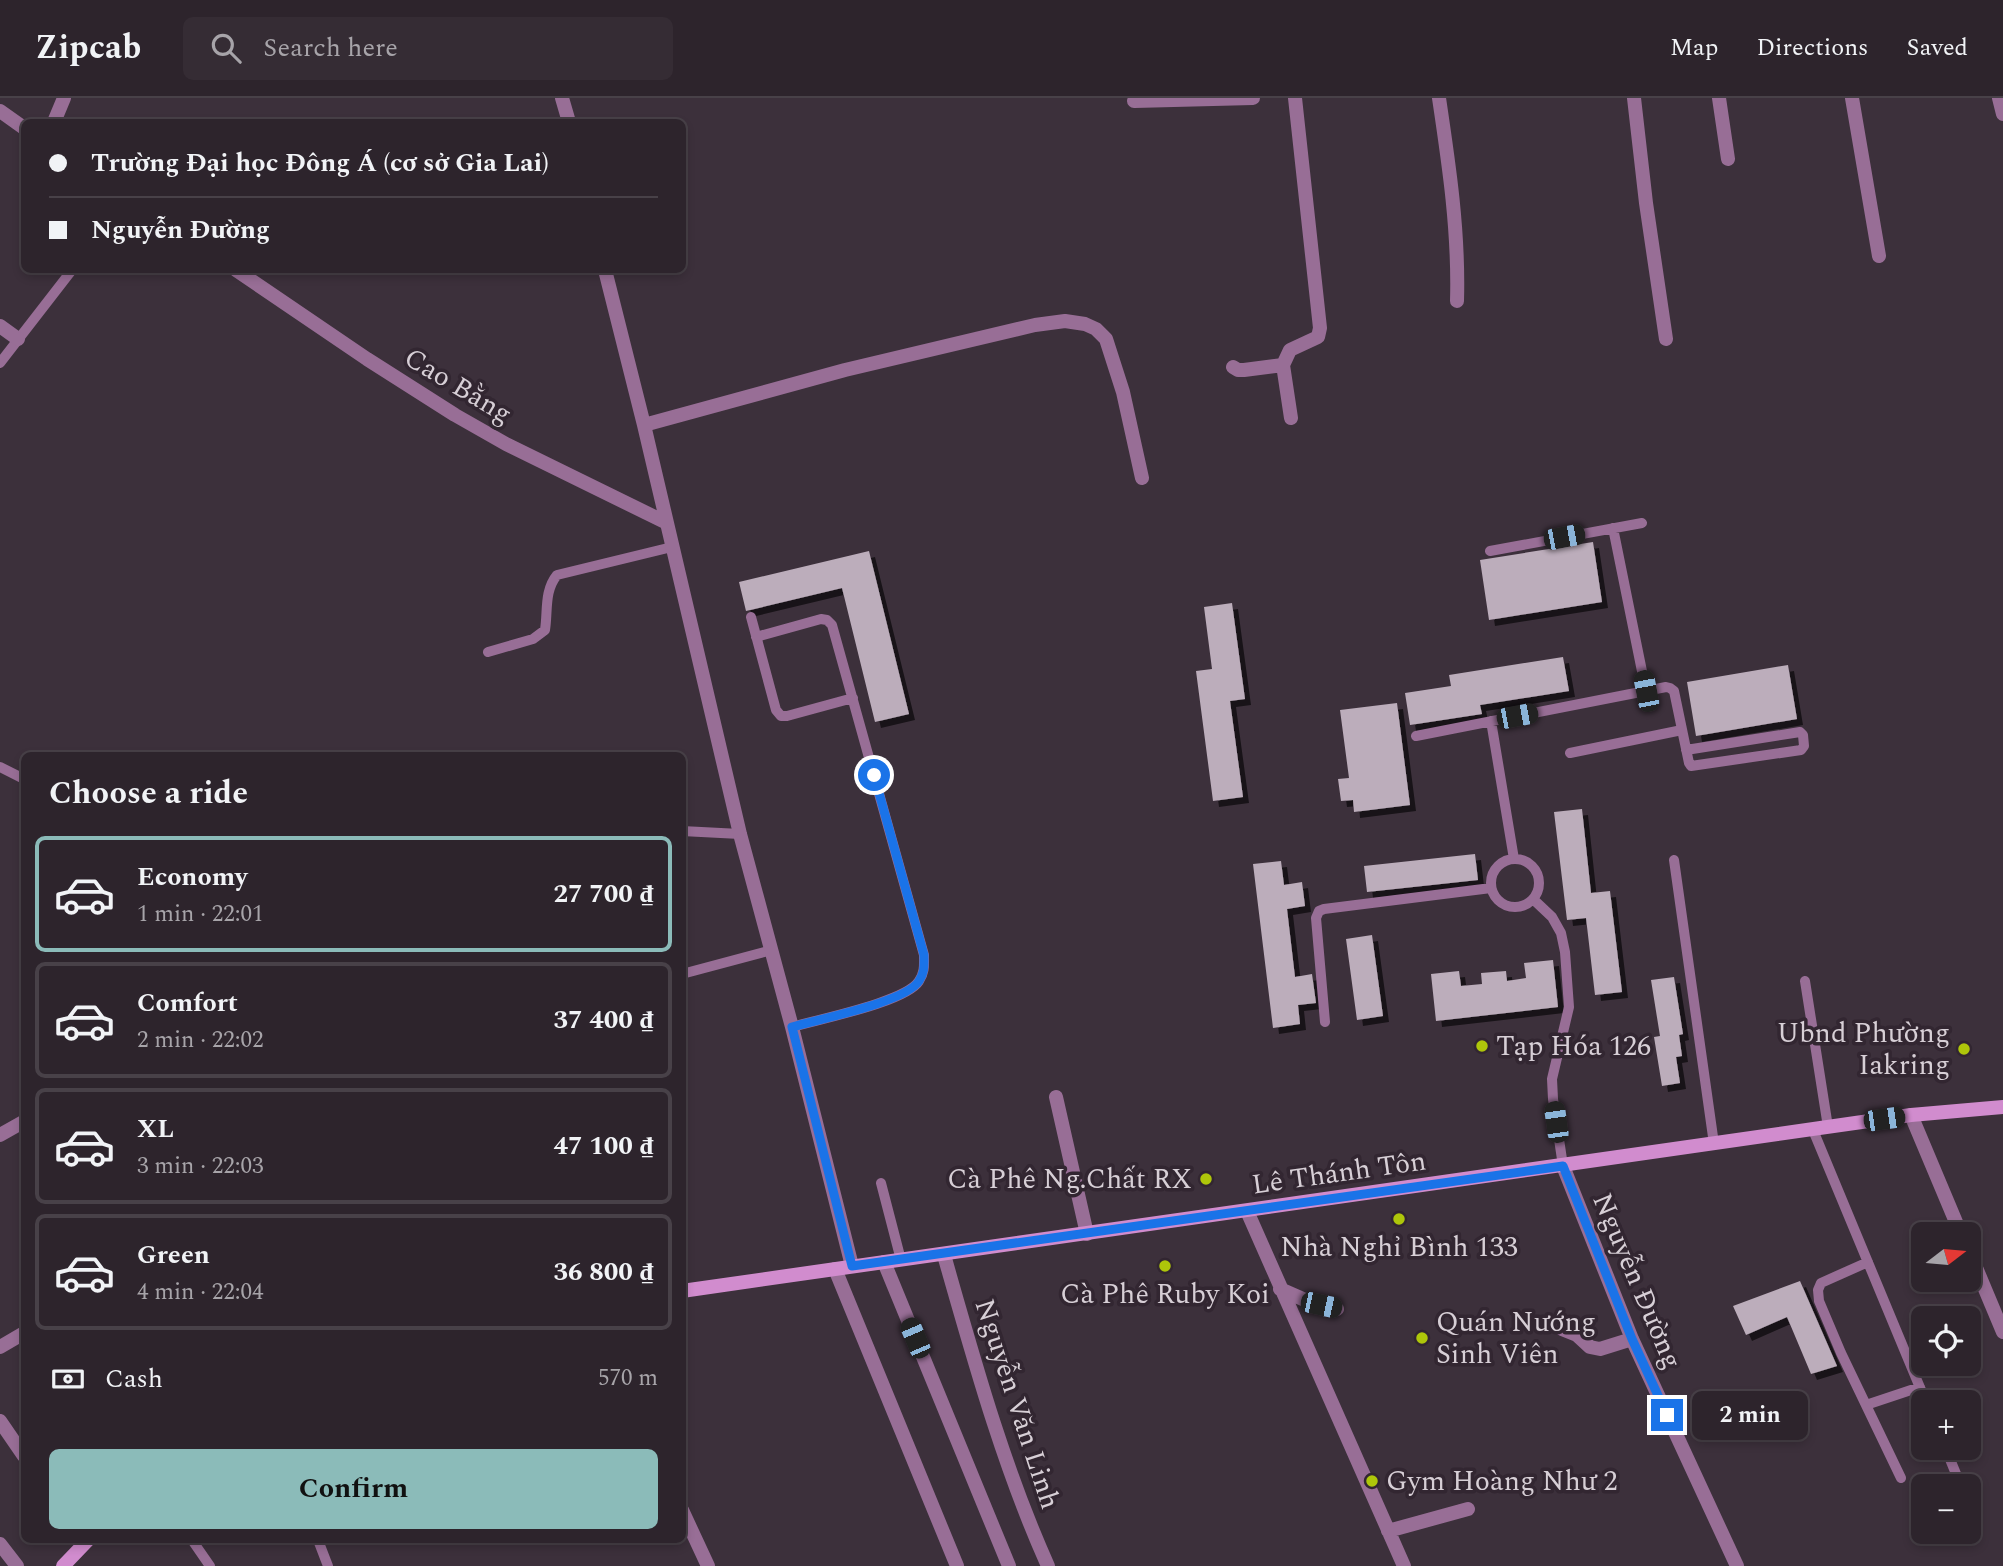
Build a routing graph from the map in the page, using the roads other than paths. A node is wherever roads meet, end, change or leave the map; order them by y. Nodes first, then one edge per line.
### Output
1 (64, 98) edge
2 (562, 98) edge
3 (1253, 98) edge
4 (1295, 98) edge
5 (1439, 98) edge
6 (1634, 98) edge
7 (1719, 98) edge
8 (1852, 98) edge
9 (1999, 98) edge
10 (1134, 101) dead end
11 (0, 111) edge
12 (2003, 114) edge
13 (55, 119) edge
14 (568, 119) edge
15 (21, 126) edge
16 (1728, 159) dead end
17 (1879, 256) dead end
18 (70, 273) edge
19 (240, 273) edge
20 (606, 273) edge
21 (1457, 301) dead end
22 (0, 326) edge
23 (18, 339) junction
24 (1666, 339) dead end
25 (0, 363) edge
26 (1283, 365) junction
27 (1233, 367) dead end
28 (1291, 418) dead end
29 (644, 425) junction
30 (1142, 478) dead end
31 (667, 523) junction
32 (1642, 523) dead end
33 (1613, 528) junction
34 (672, 547) junction
35 (1490, 551) dead end
36 (751, 617) dead end
37 (757, 638) junction
38 (488, 652) dead end
39 (1646, 691) junction
40 (853, 698) junction
41 (1491, 721) junction
42 (1682, 730) junction
43 (1416, 736) dead end
44 (1686, 750) junction
45 (1570, 753) dead end
46 (0, 767) edge
47 (21, 778) edge
48 (686, 831) edge
49 (740, 834) junction
50 (1514, 859) junction
51 (1674, 860) dead end
52 (1491, 888) junction
53 (1534, 900) junction
54 (772, 950) junction
55 (686, 973) edge
56 (1805, 981) dead end
57 (1325, 1022) dead end
58 (792, 1027) junction
59 (1056, 1097) dead end
60 (2003, 1107) edge
61 (1911, 1115) junction
62 (21, 1123) edge
63 (1821, 1129) junction
64 (0, 1135) edge
65 (1714, 1144) junction
66 (1563, 1166) junction
67 (881, 1183) dead end
68 (1247, 1211) junction
69 (1956, 1222) edge
70 (1087, 1234) junction
71 (944, 1255) junction
72 (901, 1260) junction
73 (884, 1262) junction
74 (1868, 1262) junction
75 (852, 1266) junction
76 (835, 1269) junction
77 (1981, 1280) edge
78 (1280, 1289) junction
79 (686, 1290) edge
80 (1337, 1309) dead end
81 (1562, 1329) dead end
82 (2003, 1332) edge
83 (21, 1335) edge
84 (1632, 1339) junction
85 (0, 1347) edge
86 (1920, 1387) junction
87 (1921, 1390) edge
88 (1866, 1405) junction
89 (0, 1421) edge
90 (21, 1452) edge
91 (1901, 1478) dead end
92 (1468, 1509) dead end
93 (686, 1519) edge
94 (1388, 1531) junction
95 (83, 1543) edge
96 (194, 1543) edge
97 (319, 1543) edge
98 (0, 1544) edge
99 (17, 1566) edge
100 (63, 1566) edge
101 (210, 1566) edge
102 (328, 1566) edge
103 (708, 1566) edge
104 (957, 1566) edge
105 (1009, 1566) edge
106 (1048, 1566) edge
107 (1404, 1566) edge
108 (1737, 1566) edge

1 - 13 street
2 - 14 street
3 - 10 street
4 - 26 street
5 - 21 street
6 - 24 street
7 - 16 street
8 - 17 street
9 - 12 street
11 - 15 street
18 - 23 lane
19 - 31 street, Cao Bằng
20 - 29 street
22 - 23 street
23 - 25 lane
26 - 27 street
26 - 28 street
29 - 30 street
29 - 31 street
31 - 34 street
32 - 33 lane
33 - 35 lane
33 - 39 lane
34 - 38 lane
34 - 49 street
36 - 37 lane
37 - 40 lane
37 - 40 lane
39 - 41 lane
39 - 42 lane
40 - 58 lane
41 - 43 lane
41 - 50 lane
42 - 44 lane
42 - 45 lane
44 - 44 lane
46 - 47 lane
48 - 49 lane
49 - 54 street
50 - 52 lane
50 - 53 lane
51 - 65 lane
52 - 53 lane
52 - 57 lane
53 - 66 lane
54 - 55 lane
54 - 58 street
56 - 63 lane
58 - 75 street
59 - 70 street
60 - 61 main road, Lê Thánh Tôn
61 - 63 main road, Lê Thánh Tôn
61 - 69 street
62 - 64 street
63 - 65 main road, Lê Thánh Tôn
63 - 74 lane
65 - 66 main road, Lê Thánh Tôn
66 - 68 main road, Lê Thánh Tôn
66 - 84 street, Nguyễn Đường
67 - 72 lane
68 - 70 main road, Lê Thánh Tôn
68 - 78 street
70 - 71 main road, Lê Thánh Tôn
71 - 72 main road, Lê Thánh Tôn
71 - 106 street, Nguyễn Văn Linh
72 - 73 main road, Lê Thánh Tôn
73 - 75 main road, Lê Thánh Tôn
73 - 105 street
74 - 86 lane
74 - 88 lane
75 - 76 main road, Lê Thánh Tôn
76 - 79 main road, Lê Thánh Tôn
76 - 104 street
77 - 82 street
78 - 80 street
78 - 94 street
81 - 84 street
83 - 85 street
84 - 108 street, Nguyễn Đường
86 - 87 lane
86 - 88 lane
88 - 91 lane
89 - 90 street
92 - 94 street
93 - 103 street
94 - 107 street
95 - 100 main road
96 - 101 lane
97 - 102 lane
98 - 99 street

